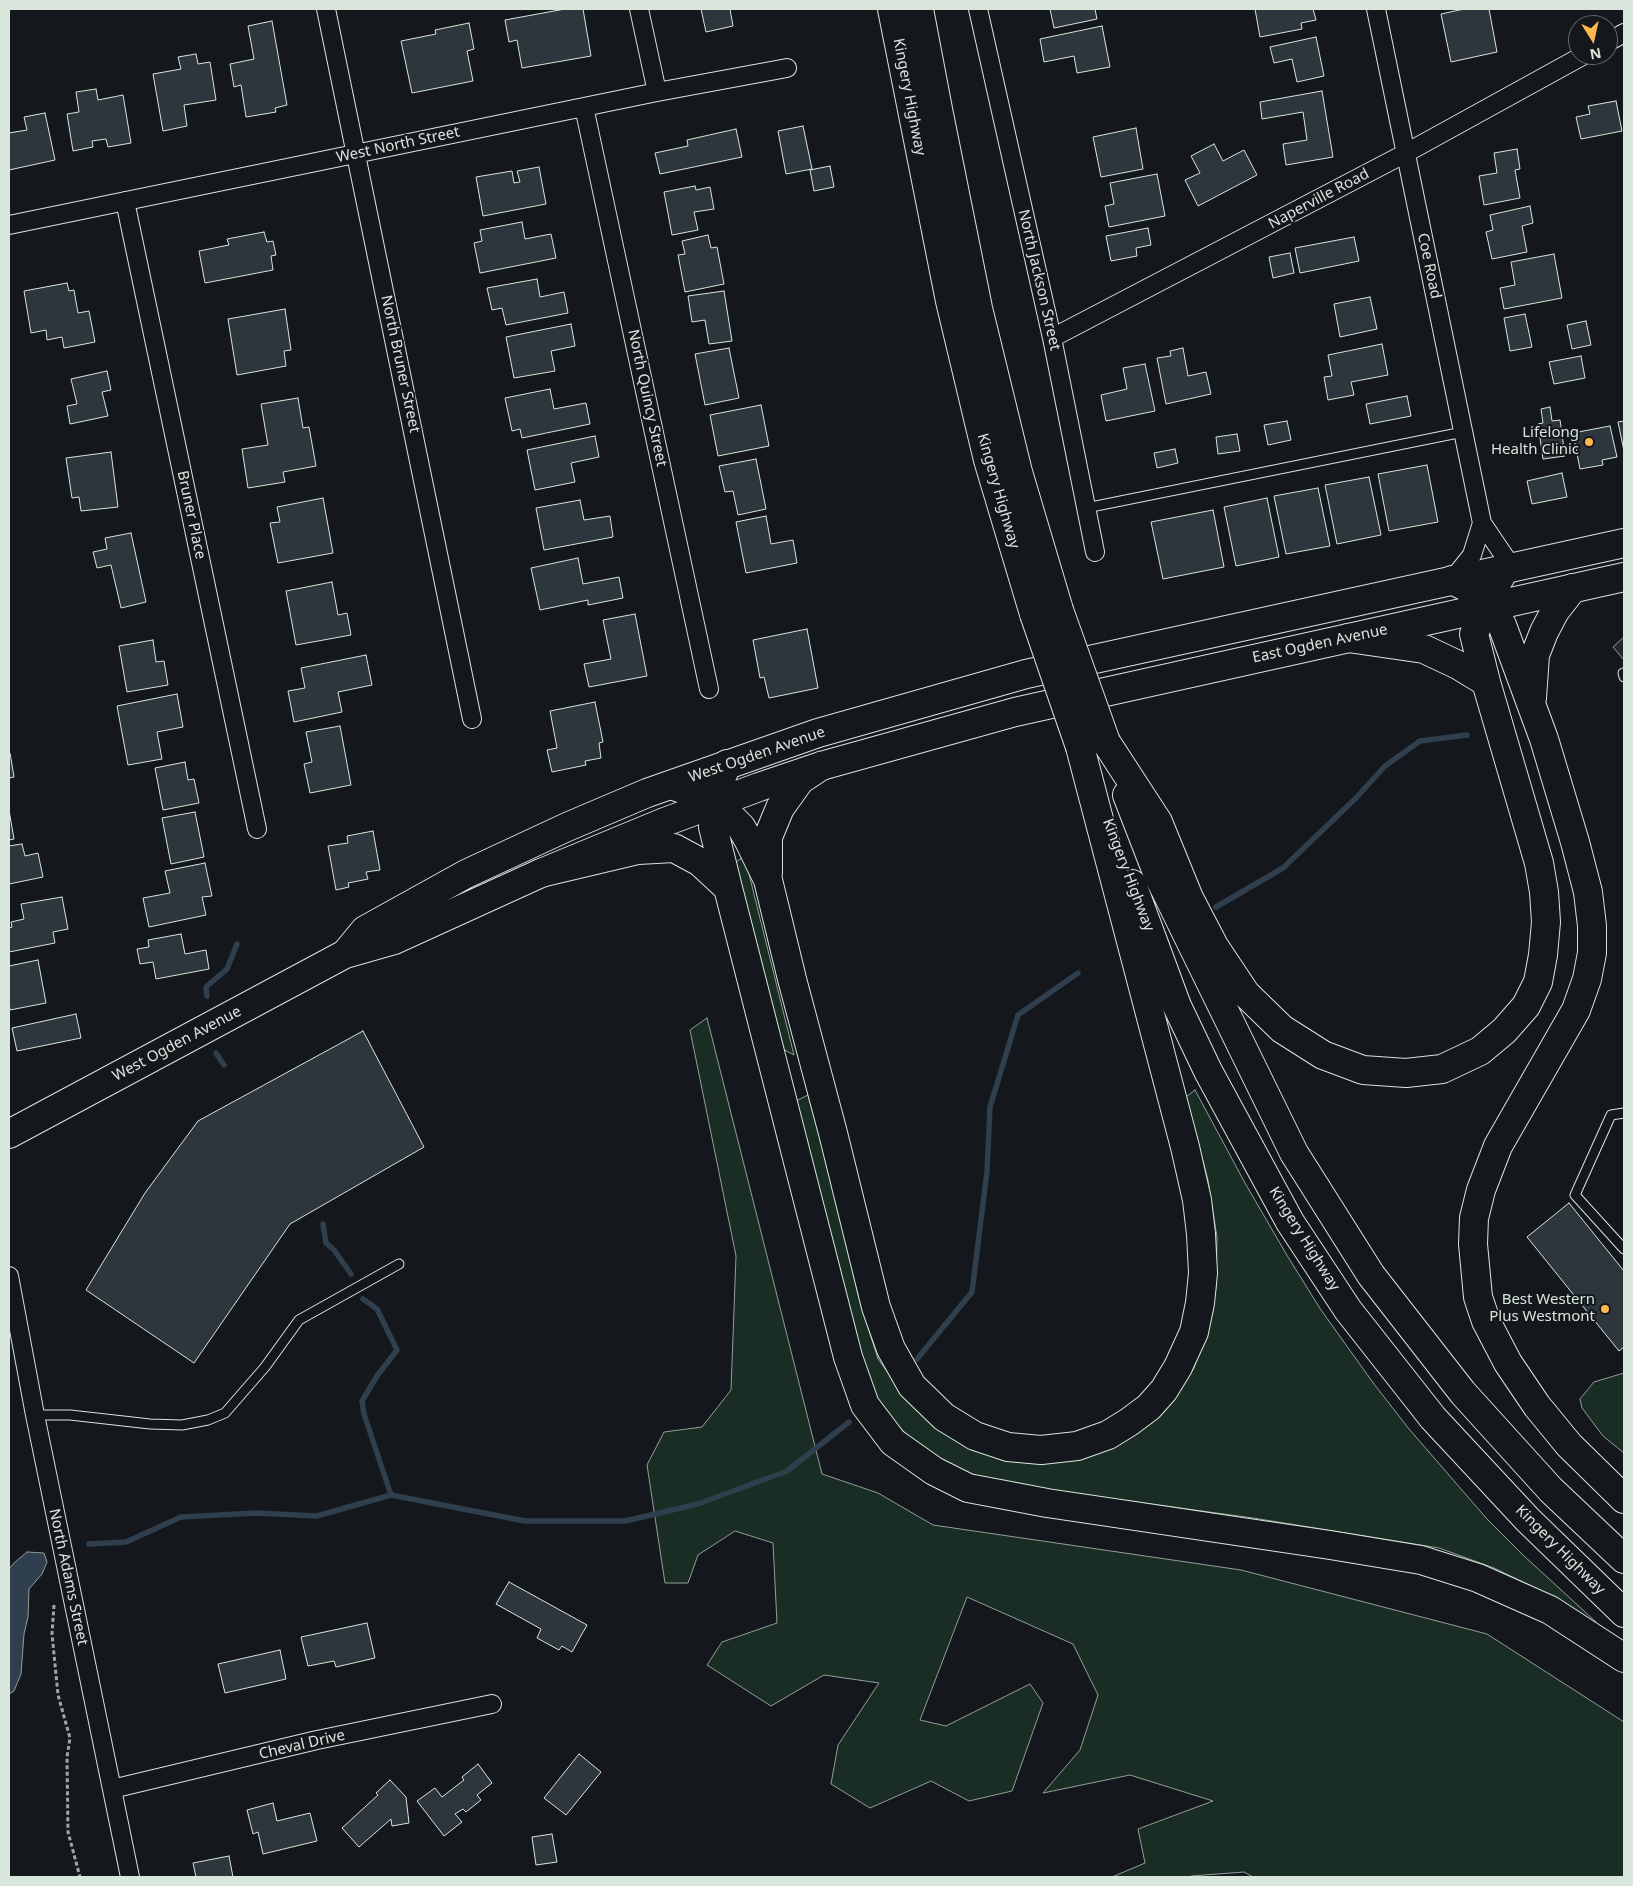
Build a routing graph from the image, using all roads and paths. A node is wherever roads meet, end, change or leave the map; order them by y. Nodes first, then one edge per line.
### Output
1 (326, 9) edge
2 (639, 9) edge
3 (892, 9) edge
4 (919, 9) edge
5 (978, 9) edge
6 (1376, 9) edge
7 (1568, 64) edge
8 (787, 68) dead end
9 (657, 92) junction
10 (584, 107) junction
11 (356, 153) junction
12 (1406, 153) junction
13 (125, 201) junction
14 (9, 225) edge
15 (1052, 338) junction
16 (1463, 432) junction
17 (1086, 508) junction
18 (1482, 523) junction
19 (1624, 543) edge
20 (1095, 552) dead end
21 (1509, 568) junction
22 (1624, 577) edge
23 (1452, 580) junction
24 (1573, 588) junction
25 (1486, 607) junction
26 (1047, 612) junction
27 (1348, 638) junction
28 (1624, 673) edge
29 (1624, 677) edge
30 (1486, 682) junction
31 (709, 689) dead end
32 (1532, 707) junction
33 (1015, 712) joint
34 (472, 718) dead end
35 (1093, 745) junction
36 (727, 764) junction
37 (821, 766) junction
38 (670, 785) junction
39 (714, 804) junction
40 (257, 829) dead end
41 (541, 873) junction
42 (768, 880) junction
43 (728, 888) junction
44 (345, 954) junction
45 (1624, 1113) edge
46 (9, 1134) edge
47 (1624, 1249) edge
48 (399, 1264) dead end
49 (9, 1276) edge
50 (35, 1415) junction
51 (1624, 1499) edge
52 (1624, 1559) edge
53 (72, 1592) junction
54 (1624, 1613) edge
55 (1624, 1658) edge
56 (492, 1704) dead end
57 (112, 1789) junction
58 (80, 1877) edge
59 (130, 1877) edge

1 - 11 street, North Bruner Street
2 - 9 street
3 - 26 main road, Kingery Highway
4 - 26 main road, Kingery Highway
5 - 15 street, North Jackson Street
6 - 12 street, Coe Road
7 - 12 street, Naperville Road
8 - 9 street, West North Street
9 - 10 street, West North Street
10 - 11 street, West North Street
10 - 31 street, North Quincy Street
11 - 13 street, West North Street
11 - 34 street, North Bruner Street
12 - 15 street, Naperville Road
12 - 16 street, Coe Road
13 - 14 street, West North Street
13 - 40 street, Bruner Place
15 - 17 street, North Jackson Street
16 - 17 lane
16 - 18 street, Coe Road
17 - 20 street, North Jackson Street
18 - 21 street, Coe Road
18 - 23 street, Coe Road
19 - 21 main road
21 - 23 main road
21 - 25 main road
22 - 24 main road, East Ogden Avenue
23 - 25 main road
23 - 36 main road, West Ogden Avenue
24 - 25 main road, East Ogden Avenue
24 - 32 main road
25 - 27 main road, East Ogden Avenue
25 - 30 main road
25 - 32 main road
26 - 35 main road, Kingery Highway, bridge
27 - 30 main road
27 - 33 main road, East Ogden Avenue
28 - 29 lane
30 - 35 main road
32 - 51 main road
33 - 37 main road, West Ogden Avenue
35 - 42 main road
35 - 52 main road, Kingery Highway
35 - 54 main road, Kingery Highway
36 - 38 main road, West Ogden Avenue
36 - 39 main road
37 - 39 main road, West Ogden Avenue
37 - 42 main road
38 - 39 main road
38 - 44 main road, West Ogden Avenue
39 - 41 main road, West Ogden Avenue
39 - 42 main road
39 - 43 main road
41 - 43 main road
41 - 44 main road, West Ogden Avenue
43 - 55 main road
44 - 46 main road, West Ogden Avenue
45 - 47 lane
48 - 50 lane
49 - 50 street, North Adams Street
50 - 53 street, North Adams Street
53 - 57 street, North Adams Street
53 - 58 path
56 - 57 street, Cheval Drive
57 - 59 street, North Adams Street

